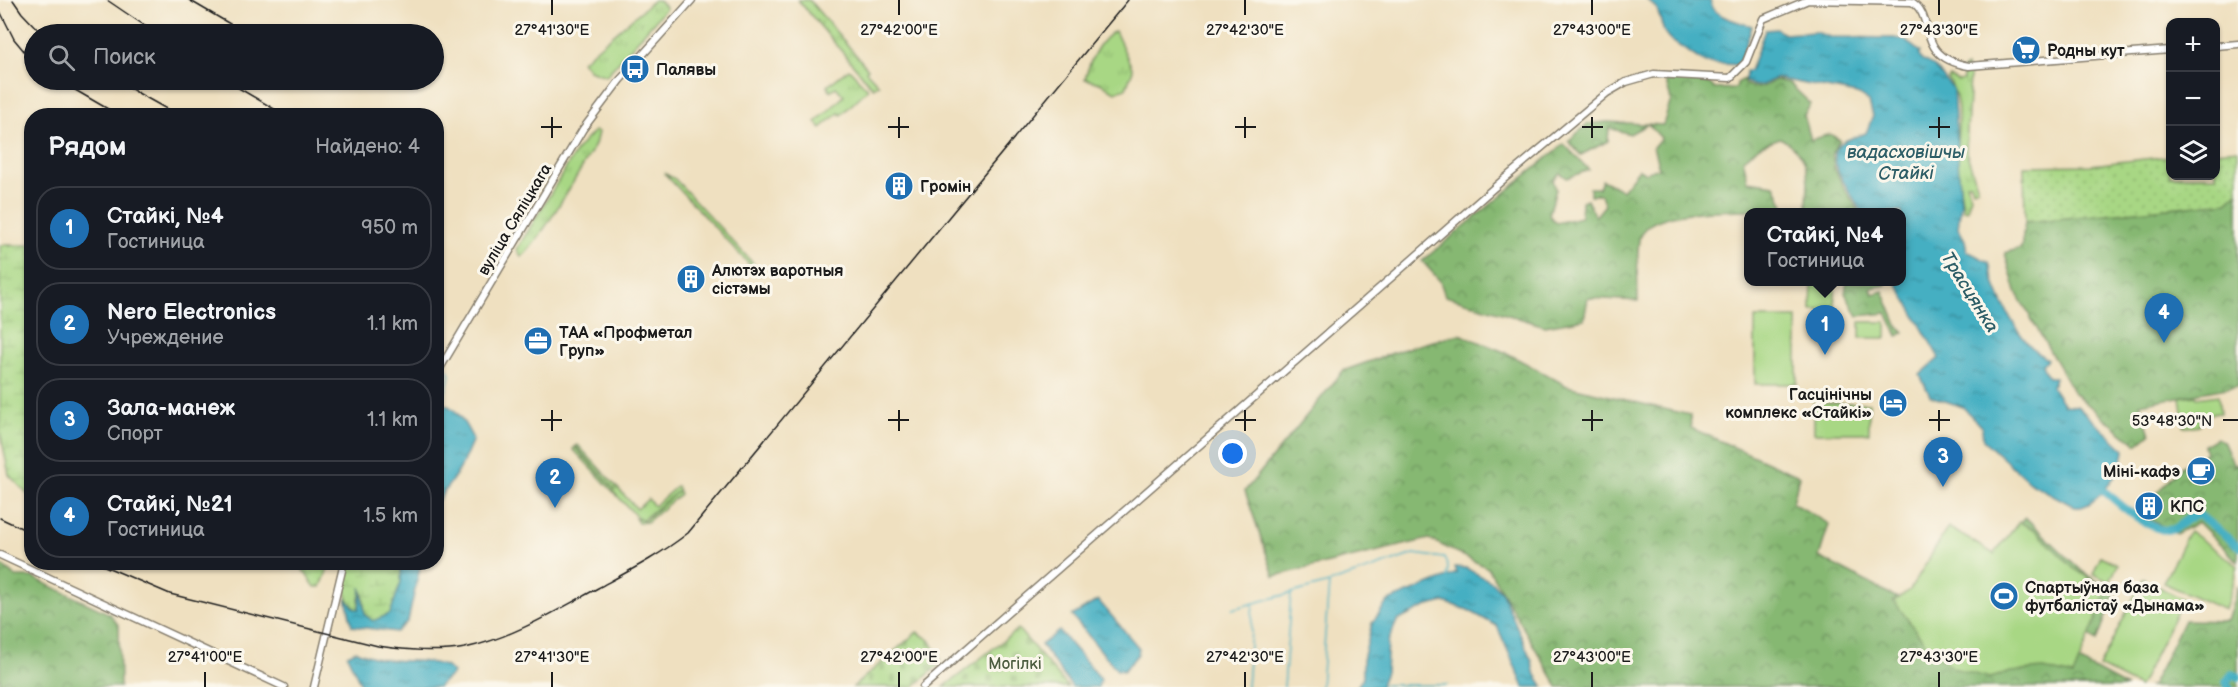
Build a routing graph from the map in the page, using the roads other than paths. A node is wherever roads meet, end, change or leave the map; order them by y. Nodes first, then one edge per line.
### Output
1 (692, 0) edge
2 (2238, 44) edge
3 (2220, 46) edge
4 (2166, 50) edge
5 (444, 362) edge
6 (0, 555) edge
7 (24, 566) edge
8 (32, 570) edge
9 (342, 570) edge
10 (284, 687) edge
11 (314, 687) edge
12 (923, 687) edge

1 - 5 main road, вуліца Сяліцкага
2 - 3 main road
4 - 12 main road
6 - 7 main road
8 - 10 main road
9 - 11 main road

